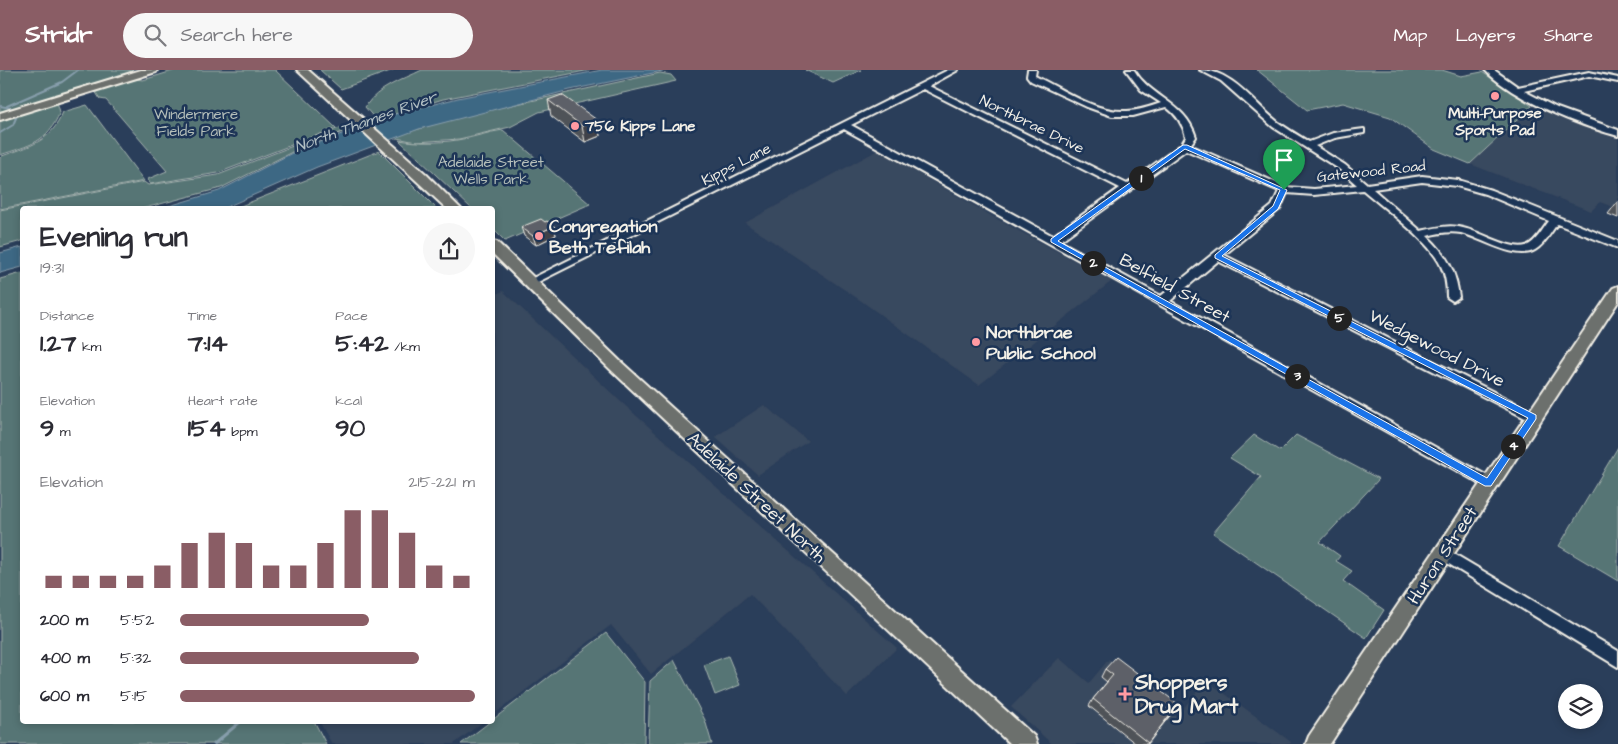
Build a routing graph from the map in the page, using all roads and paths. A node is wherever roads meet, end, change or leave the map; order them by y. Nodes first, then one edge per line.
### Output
1 (152, 70) edge
2 (302, 70) edge
3 (954, 70) edge
4 (1032, 70) edge
5 (1130, 70) edge
6 (1204, 70) edge
7 (1489, 70) edge
8 (1618, 80) edge
9 (923, 86) junction
10 (1516, 90) junction
11 (1167, 104) junction
12 (0, 117) edge
13 (844, 125) junction
14 (1361, 131) dead end
15 (1618, 132) edge
16 (1310, 145) junction
17 (1185, 146) junction
18 (397, 155) joint
19 (1364, 186) junction
20 (1128, 188) junction
21 (1284, 190) junction
22 (452, 206) edge
23 (1555, 220) junction
24 (1419, 234) junction
25 (1053, 241) junction
26 (1618, 245) edge
27 (495, 249) edge
28 (1217, 256) junction
29 (530, 282) junction
30 (1618, 291) edge
31 (1454, 296) dead end
32 (1163, 302) junction
33 (1533, 417) junction
34 (1488, 483) junction
35 (1444, 554) junction
36 (1618, 660) edge
37 (1026, 744) edge
38 (1317, 744) edge

1 - 12 main road
2 - 18 main road
3 - 9 street, Kipps Lane
4 - 11 street
5 - 11 street
6 - 16 street
7 - 10 street
8 - 10 street
9 - 13 street, Kipps Lane
9 - 20 street, Northbrae Drive
10 - 15 street
11 - 17 street
13 - 25 street, Belfield Street
13 - 29 street, Kipps Lane
14 - 16 street
16 - 19 street
17 - 20 street
17 - 21 street, Gatewood Road
18 - 22 main road
19 - 21 street, Gatewood Road
19 - 23 street, Gatewood Road
19 - 24 street
20 - 25 street
21 - 28 street
23 - 24 street
23 - 26 street, Gatewood Road
24 - 31 street
25 - 32 street, Belfield Street
27 - 29 main road, Adelaide Street North
28 - 32 street
28 - 33 street, Wedgewood Drive
29 - 37 main road, Adelaide Street North
30 - 33 main road, Huron Street
32 - 34 street, Belfield Street
33 - 34 main road, Huron Street
34 - 35 main road, Huron Street
35 - 36 street
35 - 38 main road, Huron Street

